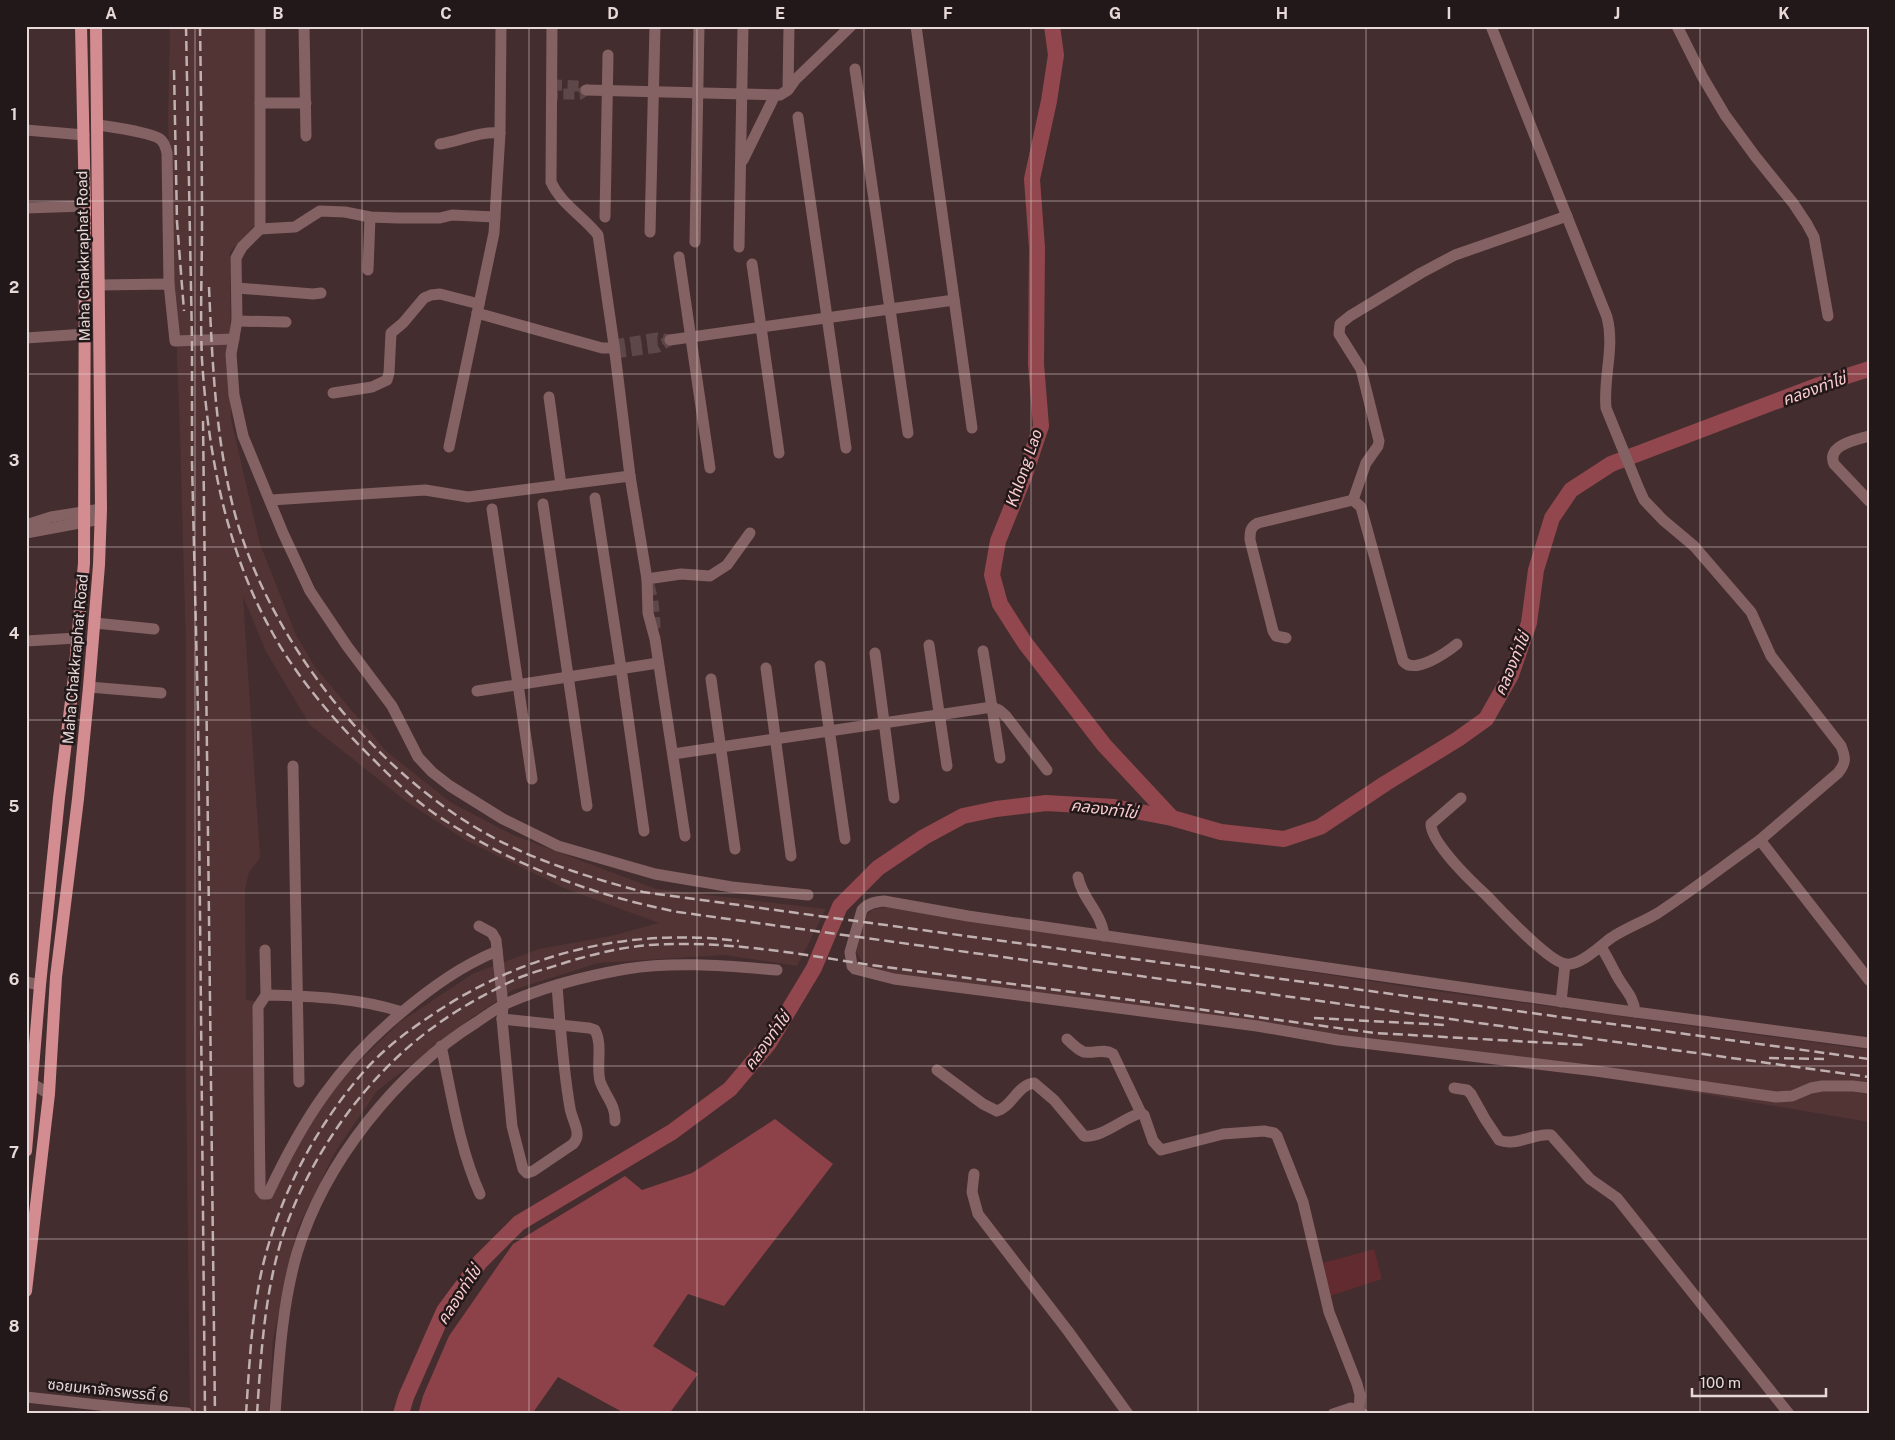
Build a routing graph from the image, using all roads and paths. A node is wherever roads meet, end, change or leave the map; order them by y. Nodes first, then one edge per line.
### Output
1 (81, 26) edge
2 (96, 26) edge
3 (260, 26) edge
4 (304, 26) edge
5 (501, 26) edge
6 (552, 26) edge
7 (655, 26) edge
8 (699, 26) edge
9 (743, 26) edge
10 (789, 26) edge
11 (852, 26) edge
12 (916, 26) edge
13 (1491, 26) edge
14 (1677, 26) edge
15 (608, 55) dead end
16 (855, 70) dead end
17 (586, 90) dead end
18 (607, 90) junction
19 (788, 90) junction
20 (653, 91) junction
21 (698, 92) junction
22 (742, 93) junction
23 (775, 95) junction
24 (260, 103) junction
25 (306, 103) junction
26 (798, 117) dead end
27 (98, 125) junction
28 (26, 130) edge
29 (500, 133) junction
30 (84, 135) junction
31 (306, 136) dead end
32 (440, 144) dead end
33 (741, 164) junction
34 (85, 206) junction
35 (26, 208) edge
36 (1567, 216) junction
37 (370, 217) junction
38 (495, 217) junction
39 (605, 217) dead end
40 (260, 229) junction
41 (650, 232) dead end
42 (695, 242) dead end
43 (739, 247) dead end
44 (679, 257) dead end
45 (752, 264) dead end
46 (368, 270) dead end
47 (169, 284) junction
48 (99, 285) junction
49 (237, 288) junction
50 (321, 293) dead end
51 (954, 300) junction
52 (478, 309) junction
53 (890, 309) junction
54 (1828, 316) dead end
55 (828, 318) junction
56 (237, 321) junction
57 (286, 322) dead end
58 (761, 327) junction
59 (85, 334) junction
60 (690, 337) junction
61 (26, 338) edge
62 (234, 339) junction
63 (670, 340) dead end
64 (614, 348) junction
65 (333, 393) dead end
66 (548, 397) dead end
67 (972, 428) dead end
68 (908, 433) dead end
69 (1869, 436) edge
70 (449, 447) dead end
71 (846, 448) dead end
72 (779, 453) dead end
73 (710, 468) dead end
74 (630, 476) junction
75 (561, 485) junction
76 (595, 498) dead end
77 (271, 500) junction
78 (1353, 500) junction
79 (1869, 501) edge
80 (543, 504) dead end
81 (492, 510) dead end
82 (101, 514) junction
83 (85, 517) junction
84 (26, 525) edge
85 (26, 533) edge
86 (750, 533) dead end
87 (646, 579) junction
88 (95, 623) junction
89 (154, 629) dead end
90 (77, 638) junction
91 (1286, 638) dead end
92 (26, 641) edge
93 (1457, 644) dead end
94 (929, 645) dead end
95 (983, 651) dead end
96 (875, 653) dead end
97 (658, 663) junction
98 (820, 666) dead end
99 (621, 668) junction
100 (766, 668) dead end
101 (569, 676) junction
102 (711, 680) dead end
103 (517, 684) junction
104 (90, 688) junction
105 (477, 691) dead end
106 (161, 693) dead end
107 (992, 707) junction
108 (940, 715) junction
109 (884, 723) junction
110 (828, 731) junction
111 (774, 739) junction
112 (720, 747) junction
113 (673, 754) junction
114 (1000, 758) dead end
115 (293, 766) dead end
116 (947, 766) dead end
117 (1046, 770) dead end
118 (532, 779) dead end
119 (894, 798) dead end
120 (1461, 798) dead end
121 (586, 806) dead end
122 (644, 831) dead end
123 (685, 836) dead end
124 (845, 839) dead end
125 (1760, 840) junction
126 (735, 849) dead end
127 (791, 856) dead end
128 (1078, 877) dead end
129 (808, 895) dead end
130 (479, 926) dead end
131 (1104, 936) junction
132 (1600, 947) junction
133 (265, 950) dead end
134 (497, 951) junction
135 (1565, 964) junction
136 (777, 970) dead end
137 (1869, 980) edge
138 (26, 982) edge
139 (40, 985) junction
140 (556, 986) junction
141 (266, 995) junction
142 (298, 996) junction
143 (1561, 1002) junction
144 (503, 1005) junction
145 (402, 1012) junction
146 (1635, 1012) junction
147 (502, 1020) junction
148 (560, 1025) junction
149 (1067, 1039) dead end
150 (1869, 1043) edge
151 (441, 1046) junction
152 (30, 1050) edge
153 (937, 1070) dead end
154 (299, 1082) dead end
155 (30, 1084) edge
156 (1454, 1088) dead end
157 (1869, 1088) edge
158 (49, 1094) junction
159 (1141, 1114) junction
160 (615, 1121) dead end
161 (26, 1151) edge
162 (974, 1174) dead end
163 (480, 1194) dead end
164 (26, 1291) edge
165 (26, 1397) edge
166 (135, 1412) edge
167 (1361, 1412) edge
168 (187, 1413) edge
169 (275, 1414) edge
170 (1128, 1414) edge
171 (1333, 1414) edge
172 (1788, 1414) edge

1 - 30 main road, Maha Chakkraphat Road
2 - 27 main road, Maha Chakkraphat Road
3 - 24 street
4 - 25 street
5 - 29 street
6 - 64 street
7 - 20 street
8 - 21 street
9 - 22 street
10 - 19 street
11 - 19 street
12 - 51 street
13 - 36 street
14 - 54 street
15 - 18 street
16 - 53 street
17 - 18 street
18 - 20 street
18 - 39 street
19 - 23 street
20 - 21 street
20 - 41 street
21 - 22 street
21 - 42 street
22 - 23 street
22 - 33 street
23 - 33 street
24 - 25 street
24 - 40 street
25 - 31 street
26 - 55 street
27 - 47 street
27 - 48 main road, Maha Chakkraphat Road
28 - 30 street
29 - 32 street
29 - 38 street
30 - 34 main road, Maha Chakkraphat Road
33 - 43 street
34 - 35 street
34 - 59 main road, Maha Chakkraphat Road
36 - 78 street
36 - 125 street
37 - 38 street
37 - 40 street
37 - 46 street
38 - 52 street
40 - 49 street
44 - 60 street
45 - 58 street
47 - 48 street
47 - 62 street
48 - 82 main road, Maha Chakkraphat Road
49 - 50 street
49 - 56 street
51 - 53 street
51 - 67 street
52 - 64 street
52 - 65 street
52 - 70 street
53 - 55 street
53 - 68 street
55 - 58 street
55 - 71 street
56 - 57 street
56 - 62 street
58 - 60 street
58 - 72 street
59 - 61 street
59 - 83 main road, Maha Chakkraphat Road
60 - 63 street
60 - 73 street
62 - 77 street
64 - 74 street
66 - 75 street
69 - 79 street
74 - 75 street
74 - 87 street
75 - 77 street
76 - 99 street
77 - 129 street
78 - 91 street
78 - 93 street
80 - 101 street
81 - 103 street
82 - 83 street
82 - 88 main road, Maha Chakkraphat Road
83 - 84 street
83 - 85 street
83 - 90 main road, Maha Chakkraphat Road
86 - 87 street
87 - 97 street
88 - 89 street
88 - 104 main road, Maha Chakkraphat Road
90 - 92 street
90 - 139 main road, Maha Chakkraphat Road
94 - 108 street
95 - 107 street
96 - 109 street
97 - 99 street
97 - 113 street
98 - 110 street
99 - 101 street
99 - 122 street
100 - 111 street
101 - 103 street
101 - 121 street
102 - 112 street
103 - 105 street
103 - 118 street
104 - 106 street
104 - 158 main road, Maha Chakkraphat Road
107 - 108 street
107 - 114 street
107 - 117 street
108 - 109 street
108 - 116 street
109 - 110 street
109 - 119 street
110 - 111 street
110 - 124 street
111 - 112 street
111 - 127 street
112 - 113 street
112 - 126 street
113 - 123 street
115 - 142 street
120 - 135 street
125 - 132 street
125 - 137 street
128 - 131 street
130 - 134 street
131 - 143 street
131 - 157 street
132 - 135 street
132 - 146 street
133 - 141 street
134 - 144 street
134 - 145 street
135 - 143 street
136 - 140 street
138 - 139 street
139 - 152 main road, Maha Chakkraphat Road
140 - 144 street
140 - 148 street
141 - 142 street
141 - 145 street
142 - 145 street
142 - 154 street
143 - 146 street
144 - 147 street
144 - 151 street
146 - 150 street
147 - 148 street
147 - 148 street
148 - 160 street
149 - 159 street
151 - 163 street
151 - 169 street
152 - 155 main road, Maha Chakkraphat Road
153 - 159 street
155 - 158 street
155 - 161 main road, Maha Chakkraphat Road
156 - 172 street
158 - 164 main road, Maha Chakkraphat Road
159 - 167 street
162 - 170 street
165 - 166 street, ซอยมหาจักรพรรดิ์ 6
166 - 168 street, ซอยมหาจักรพรรดิ์ 6
167 - 171 street

